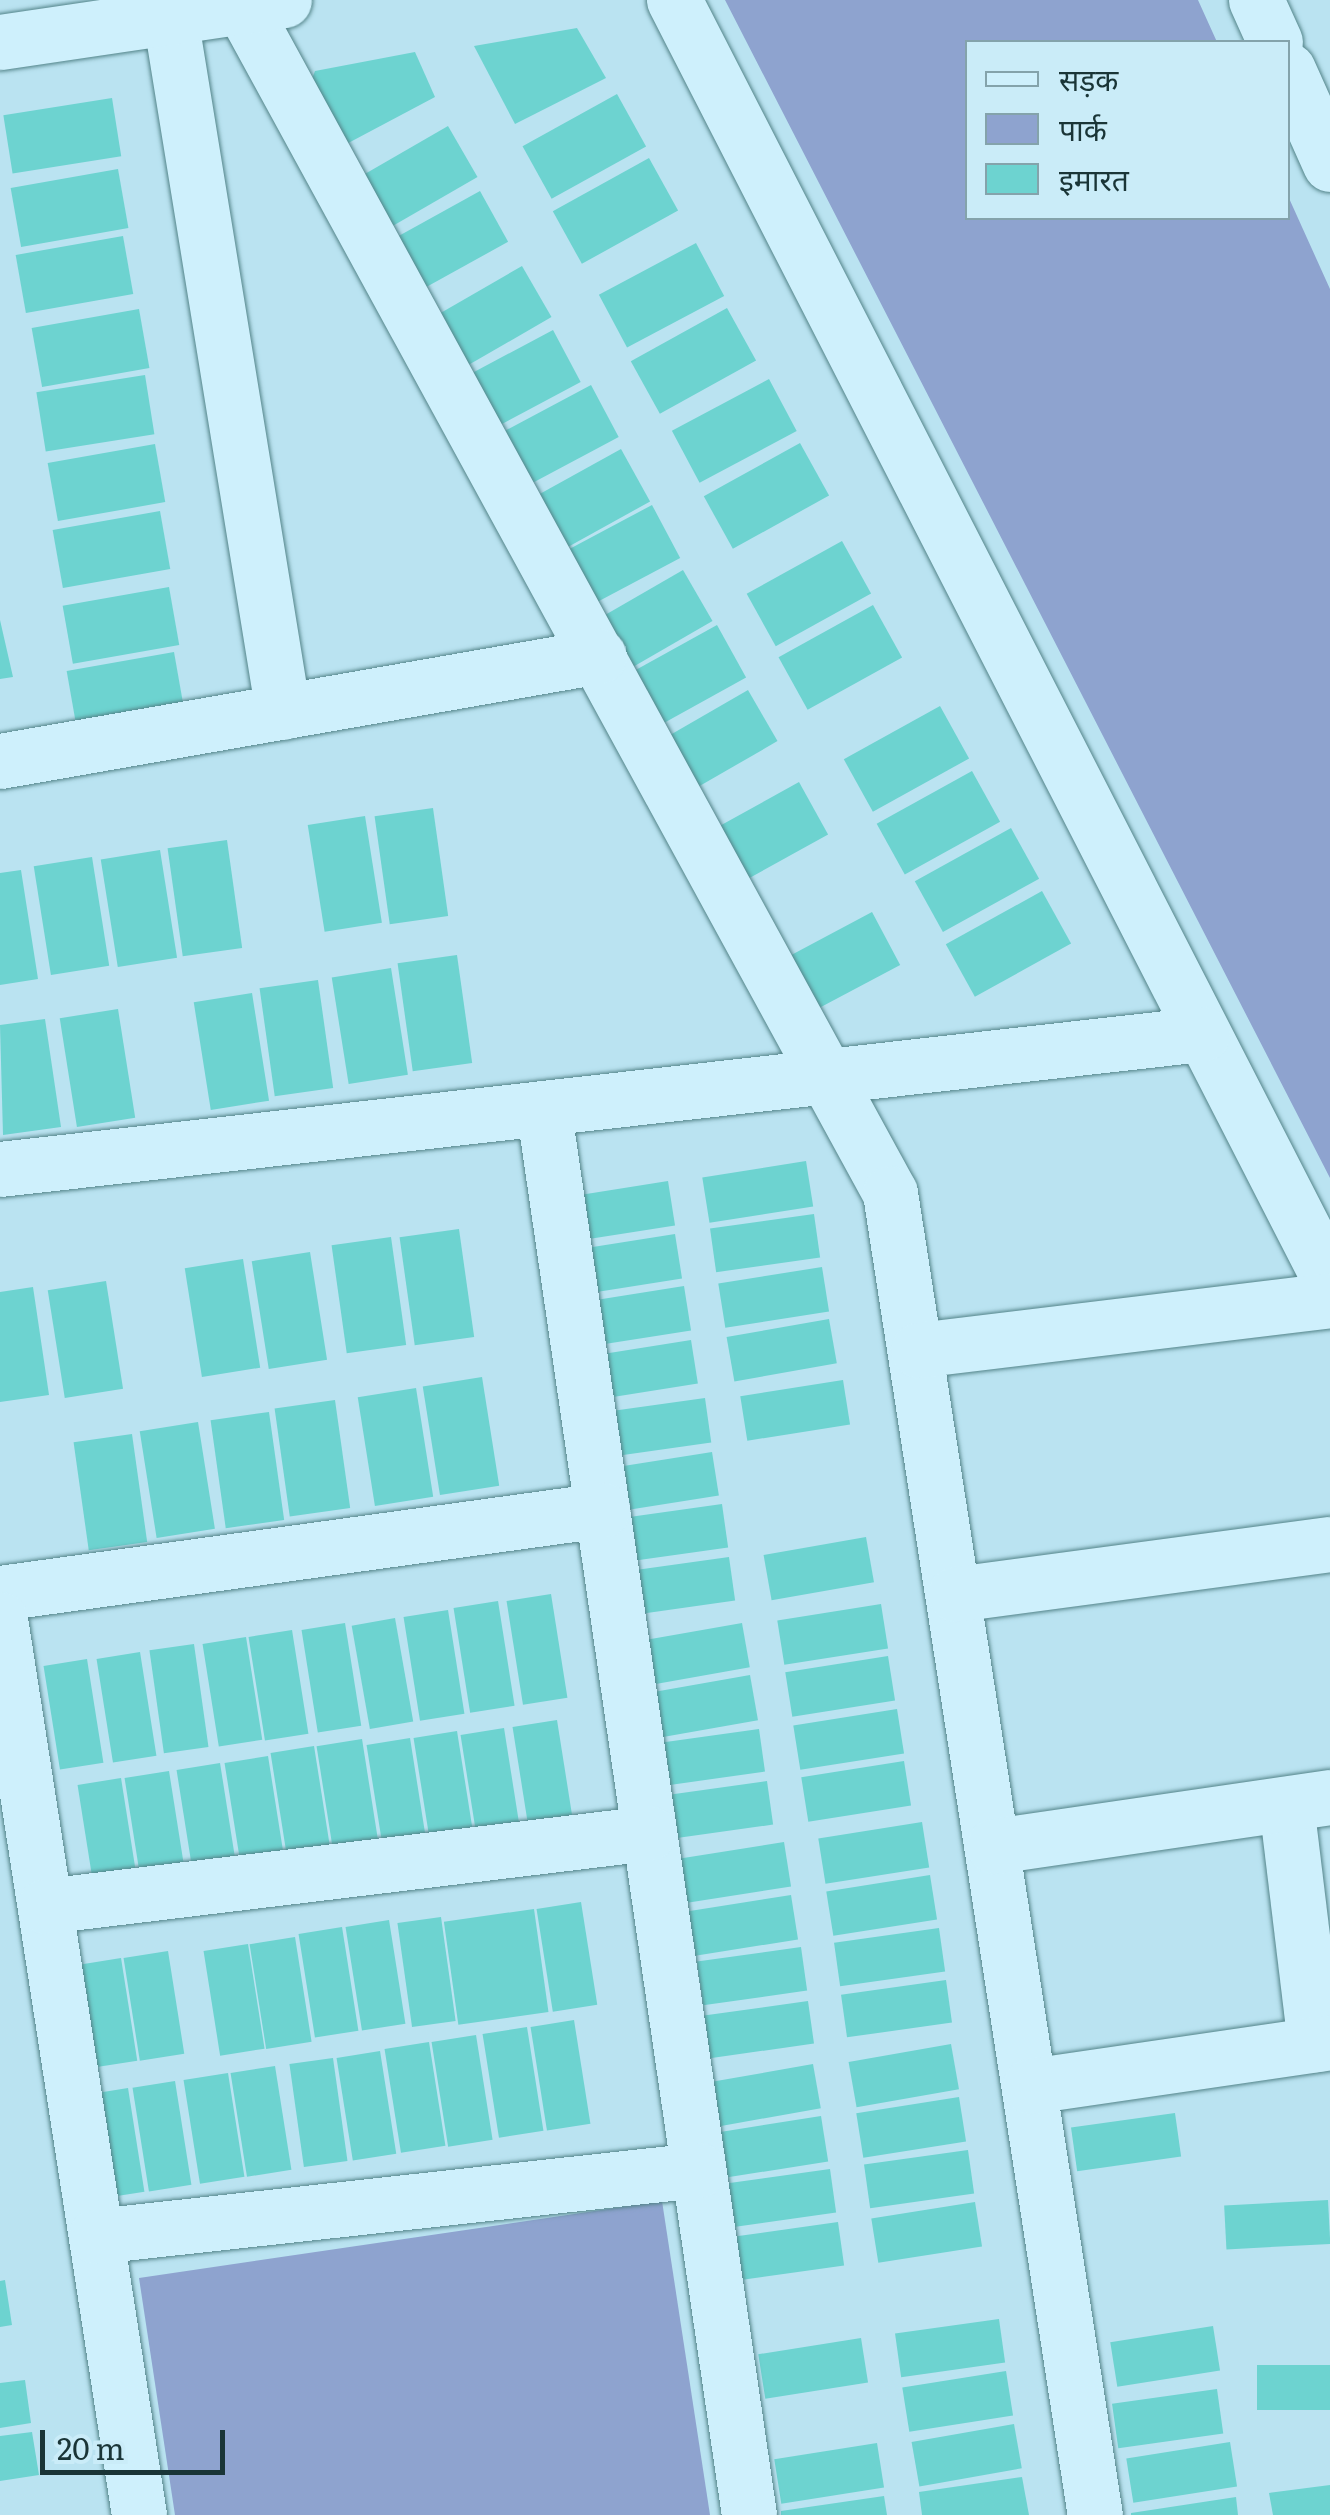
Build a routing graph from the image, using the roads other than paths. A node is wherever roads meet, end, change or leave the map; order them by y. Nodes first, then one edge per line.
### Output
1 (674, 0) edge
2 (1256, 0) edge
3 (263, 3) edge
4 (170, 17) junction
5 (1274, 40) edge
6 (0, 42) edge
7 (1290, 74) edge
8 (1330, 164) edge
9 (599, 656) junction
10 (283, 712) junction
11 (0, 761) edge
12 (1202, 1034) junction
13 (832, 1082) junction
14 (544, 1113) junction
15 (0, 1169) edge
16 (1330, 1281) edge
17 (1330, 1300) edge
18 (918, 1350) junction
19 (602, 1510) junction
20 (1330, 1544) edge
21 (0, 1594) edge
22 (955, 1594) junction
23 (0, 1619) edge
24 (1308, 1800) edge
25 (649, 1833) junction
26 (994, 1846) junction
27 (45, 1906) junction
28 (1322, 2043) edge
29 (1030, 2086) junction
30 (698, 2170) junction
31 (96, 2236) junction
32 (139, 2515) edge
33 (748, 2515) edge
34 (1095, 2515) edge

1 - 12 street
2 - 5 street
3 - 4 street
3 - 9 street
4 - 6 street
4 - 10 street
7 - 8 street
9 - 10 street
9 - 13 street
10 - 11 street
12 - 13 street
12 - 16 street
13 - 14 street
13 - 18 street
14 - 15 street
14 - 19 street
17 - 18 street
18 - 22 street
19 - 21 street
19 - 25 street
20 - 22 street
22 - 26 street
23 - 27 street
24 - 26 street
24 - 28 street
25 - 27 street
25 - 30 street
26 - 29 street
27 - 31 street
28 - 29 street
29 - 34 street
30 - 31 street
30 - 33 street
31 - 32 street

